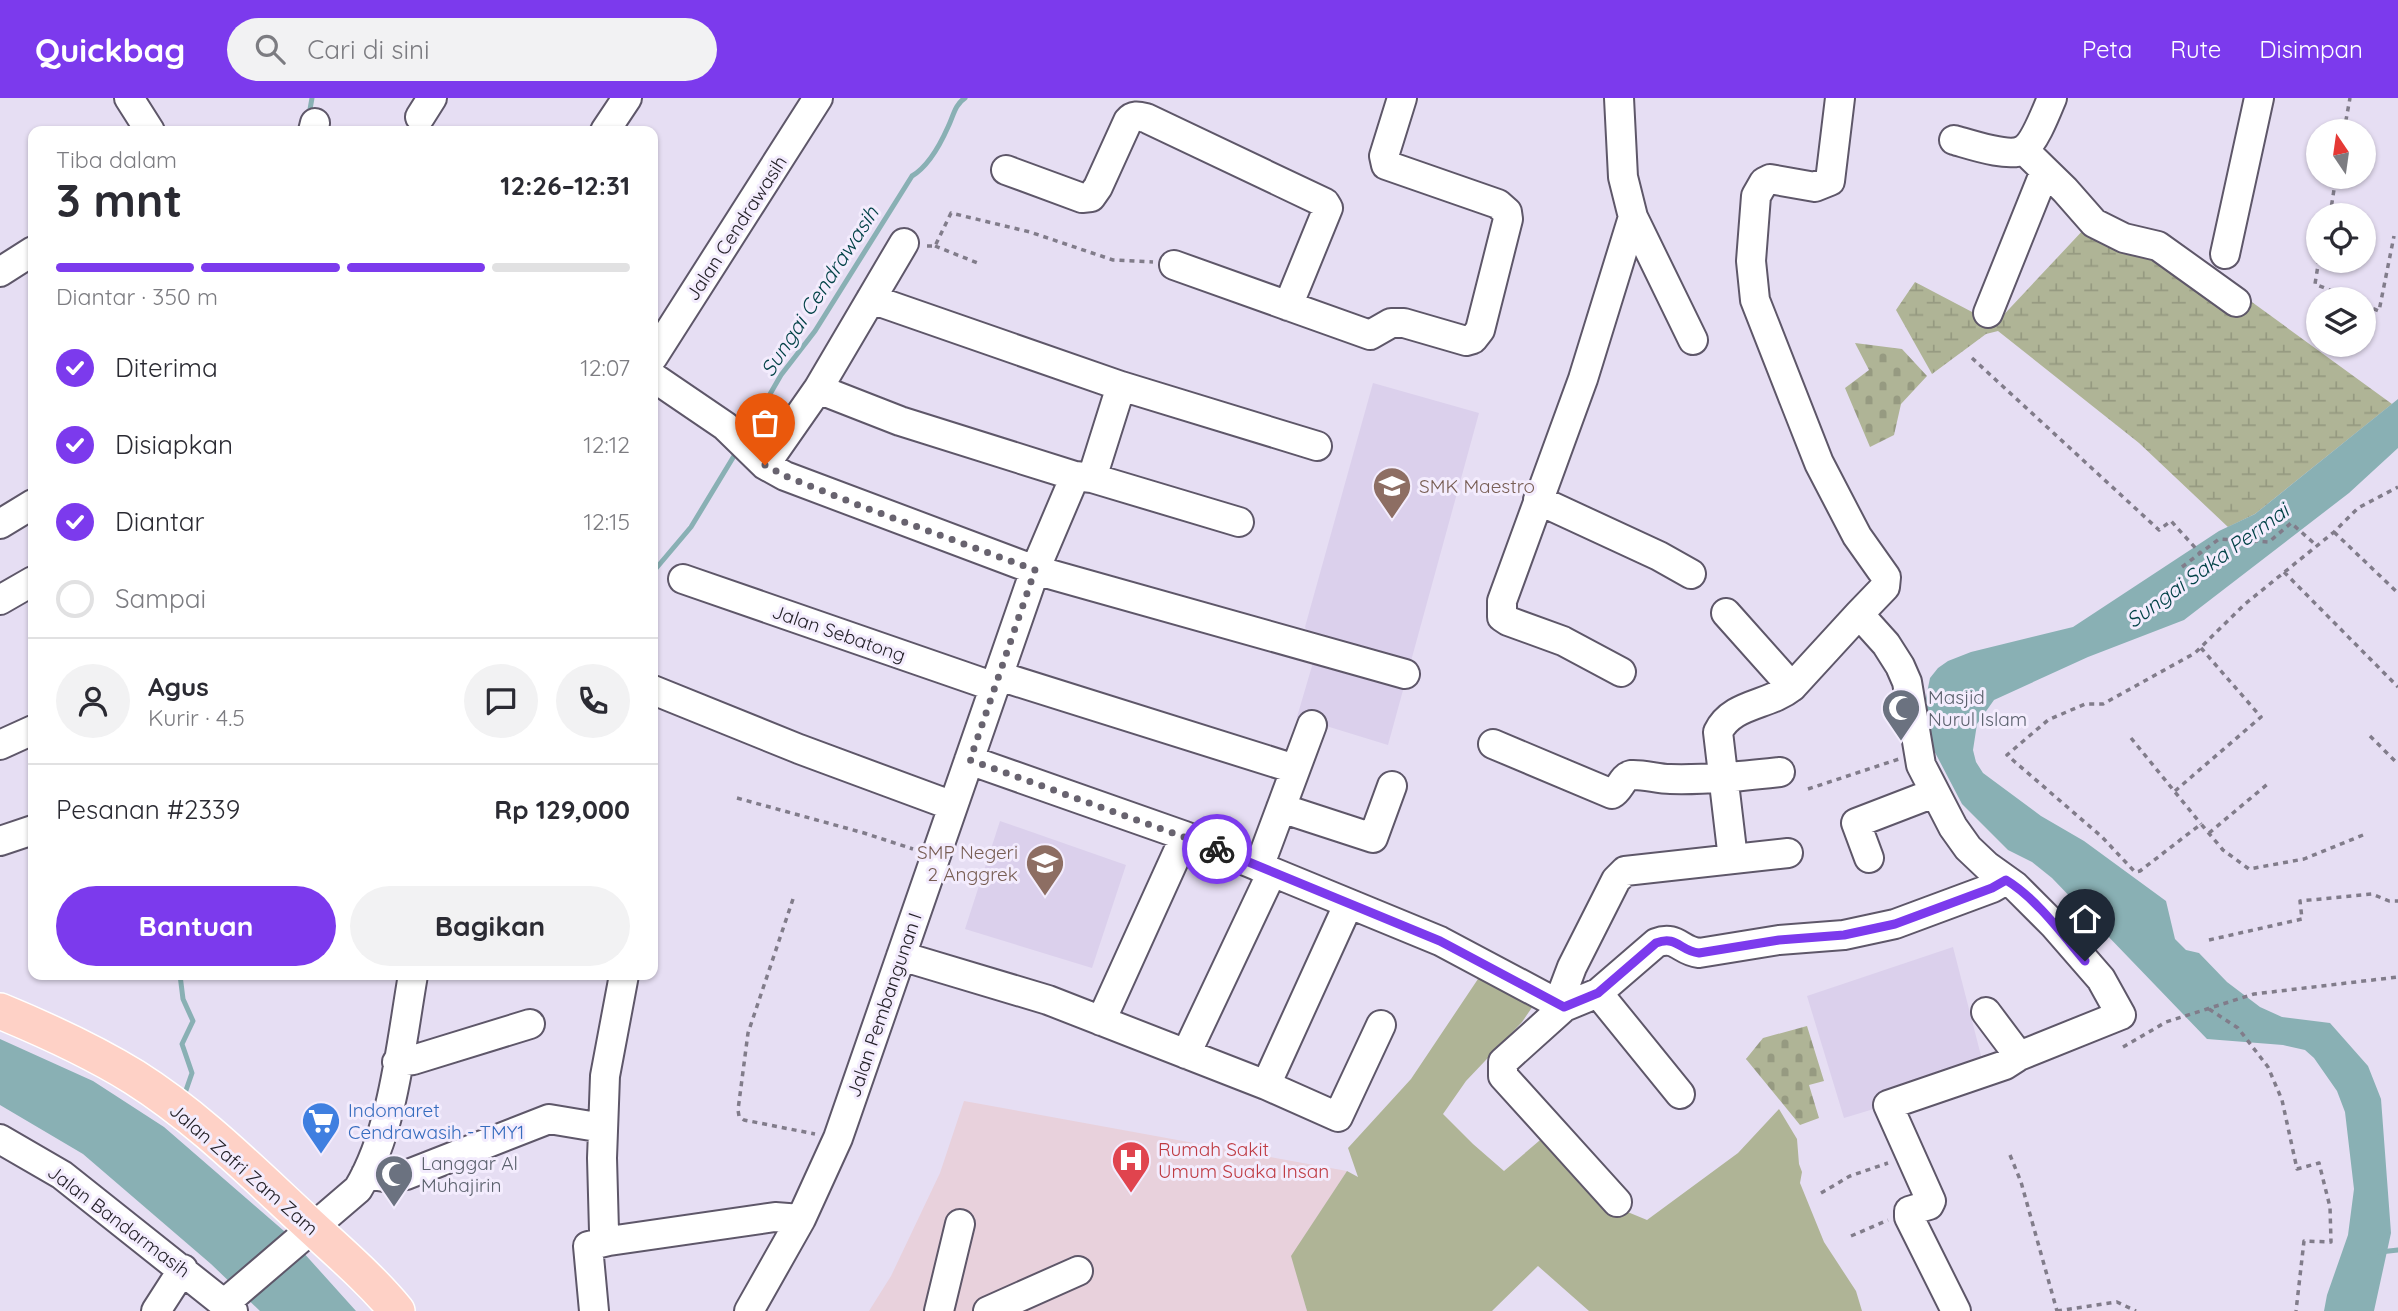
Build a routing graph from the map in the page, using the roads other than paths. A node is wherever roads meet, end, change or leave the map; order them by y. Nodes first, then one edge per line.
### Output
1 (129, 98) edge
2 (627, 98) edge
3 (818, 98) edge
4 (1402, 98) edge
5 (1619, 98) edge
6 (1840, 98) edge
7 (2052, 98) edge
8 (2259, 98) edge
9 (147, 126) edge
10 (609, 126) edge
11 (1954, 140) dead end
12 (2024, 150) junction
13 (1006, 170) dead end
14 (2045, 171) junction
15 (1633, 217) junction
16 (904, 243) road end
17 (28, 254) edge
18 (2225, 254) dead end
19 (1174, 265) road end
20 (0, 272) edge
21 (872, 299) junction
22 (2236, 302) dead end
23 (1288, 306) junction
24 (1988, 313) dead end
25 (1693, 340) dead end
26 (658, 349) edge
27 (658, 380) edge
28 (1121, 386) junction
29 (818, 388) junction
30 (1317, 446) dead end
31 (763, 462) junction
32 (1083, 477) junction
33 (1538, 500) junction
34 (28, 508) edge
35 (1239, 522) dead end
36 (0, 524) edge
37 (1035, 570) junction
38 (1691, 574) dead end
39 (683, 579) dead end
40 (28, 585) edge
41 (0, 600) edge
42 (1726, 613) dead end
43 (1859, 614) junction
44 (1621, 672) dead end
45 (1405, 674) dead end
46 (997, 681) junction
47 (1792, 687) junction
48 (658, 692) edge
49 (1312, 725) dead end
50 (28, 732) edge
51 (1493, 744) dead end
52 (0, 745) edge
53 (970, 760) junction
54 (1295, 769) junction
55 (1780, 772) dead end
56 (1723, 778) junction
57 (1392, 786) dead end
58 (1934, 793) junction
59 (953, 806) junction
60 (1281, 808) junction
61 (28, 832) edge
62 (1185, 836) junction
63 (0, 841) edge
64 (1788, 853) dead end
65 (1869, 858) dead end
66 (1732, 859) junction
67 (1266, 870) junction
68 (2006, 880) junction
69 (1348, 905) junction
70 (901, 956) junction
71 (412, 980) edge
72 (623, 980) edge
73 (1598, 993) junction
74 (1561, 1006) junction
75 (0, 1011) edge
76 (1986, 1012) dead end
77 (1101, 1021) junction
78 (530, 1024) dead end
79 (1381, 1025) dead end
80 (1186, 1054) junction
81 (2019, 1056) junction
82 (397, 1062) junction
83 (1266, 1085) junction
84 (1680, 1094) dead end
85 (603, 1128) junction
86 (0, 1139) edge
87 (366, 1174) junction
88 (1617, 1202) dead end
89 (802, 1219) junction
90 (960, 1224) dead end
91 (306, 1232) junction
92 (609, 1241) junction
93 (183, 1269) junction
94 (1078, 1271) dead end
95 (231, 1303) edge
96 (156, 1311) edge
97 (397, 1311) edge
98 (594, 1311) edge
99 (750, 1311) edge
100 (939, 1311) edge
101 (988, 1311) edge
102 (1956, 1311) edge

1 - 9 street
2 - 10 street
3 - 26 street, Jalan Cendrawasih
4 - 23 street
5 - 15 street
6 - 43 street
7 - 12 street
8 - 18 street
11 - 12 street
12 - 14 street
13 - 23 street
14 - 22 street
14 - 24 street
15 - 25 street
15 - 33 street
16 - 21 street
17 - 20 street
19 - 23 street
21 - 28 street
21 - 29 street
27 - 31 street
28 - 30 street
28 - 32 street, Jalan Pembangunan I
29 - 31 street
29 - 32 street
31 - 37 street
32 - 35 street
32 - 37 street, Jalan Pembangunan I
33 - 38 street
33 - 44 street
34 - 36 street
37 - 45 street
37 - 46 street, Jalan Pembangunan I
39 - 46 street, Jalan Sebatong
40 - 41 street
42 - 47 street
43 - 47 street
43 - 58 street
46 - 53 street, Jalan Pembangunan I
46 - 54 street, Jalan Sebatong
47 - 56 street
48 - 59 street
49 - 54 street
50 - 52 street
51 - 56 street
53 - 59 street, Jalan Pembangunan I
53 - 62 street
54 - 60 street
55 - 56 street
56 - 66 street
57 - 60 street
58 - 65 street
58 - 68 street
59 - 70 street, Jalan Pembangunan I
60 - 67 street
61 - 63 street
62 - 67 street
62 - 77 street
64 - 66 street
66 - 74 street
67 - 69 street
67 - 80 street
68 - 73 street
68 - 81 street
69 - 74 street
69 - 83 street
70 - 77 street
70 - 89 street, Jalan Pembangunan I
71 - 82 street
72 - 85 street
73 - 74 street
73 - 84 street
74 - 88 street
75 - 91 main road, Jalan Zafri Zam Zam
76 - 81 street
77 - 80 street
78 - 82 street
79 - 83 street
80 - 83 street
81 - 102 street
82 - 87 street
85 - 87 street
85 - 92 street
86 - 93 street, Jalan Bandarmasih
87 - 91 street
89 - 92 street
89 - 99 street, Jalan Pembangunan I
90 - 100 street
91 - 95 street
91 - 97 main road, Jalan Zafri Zam Zam
92 - 98 street
93 - 95 street, Jalan Bandarmasih
93 - 96 street
94 - 101 street

